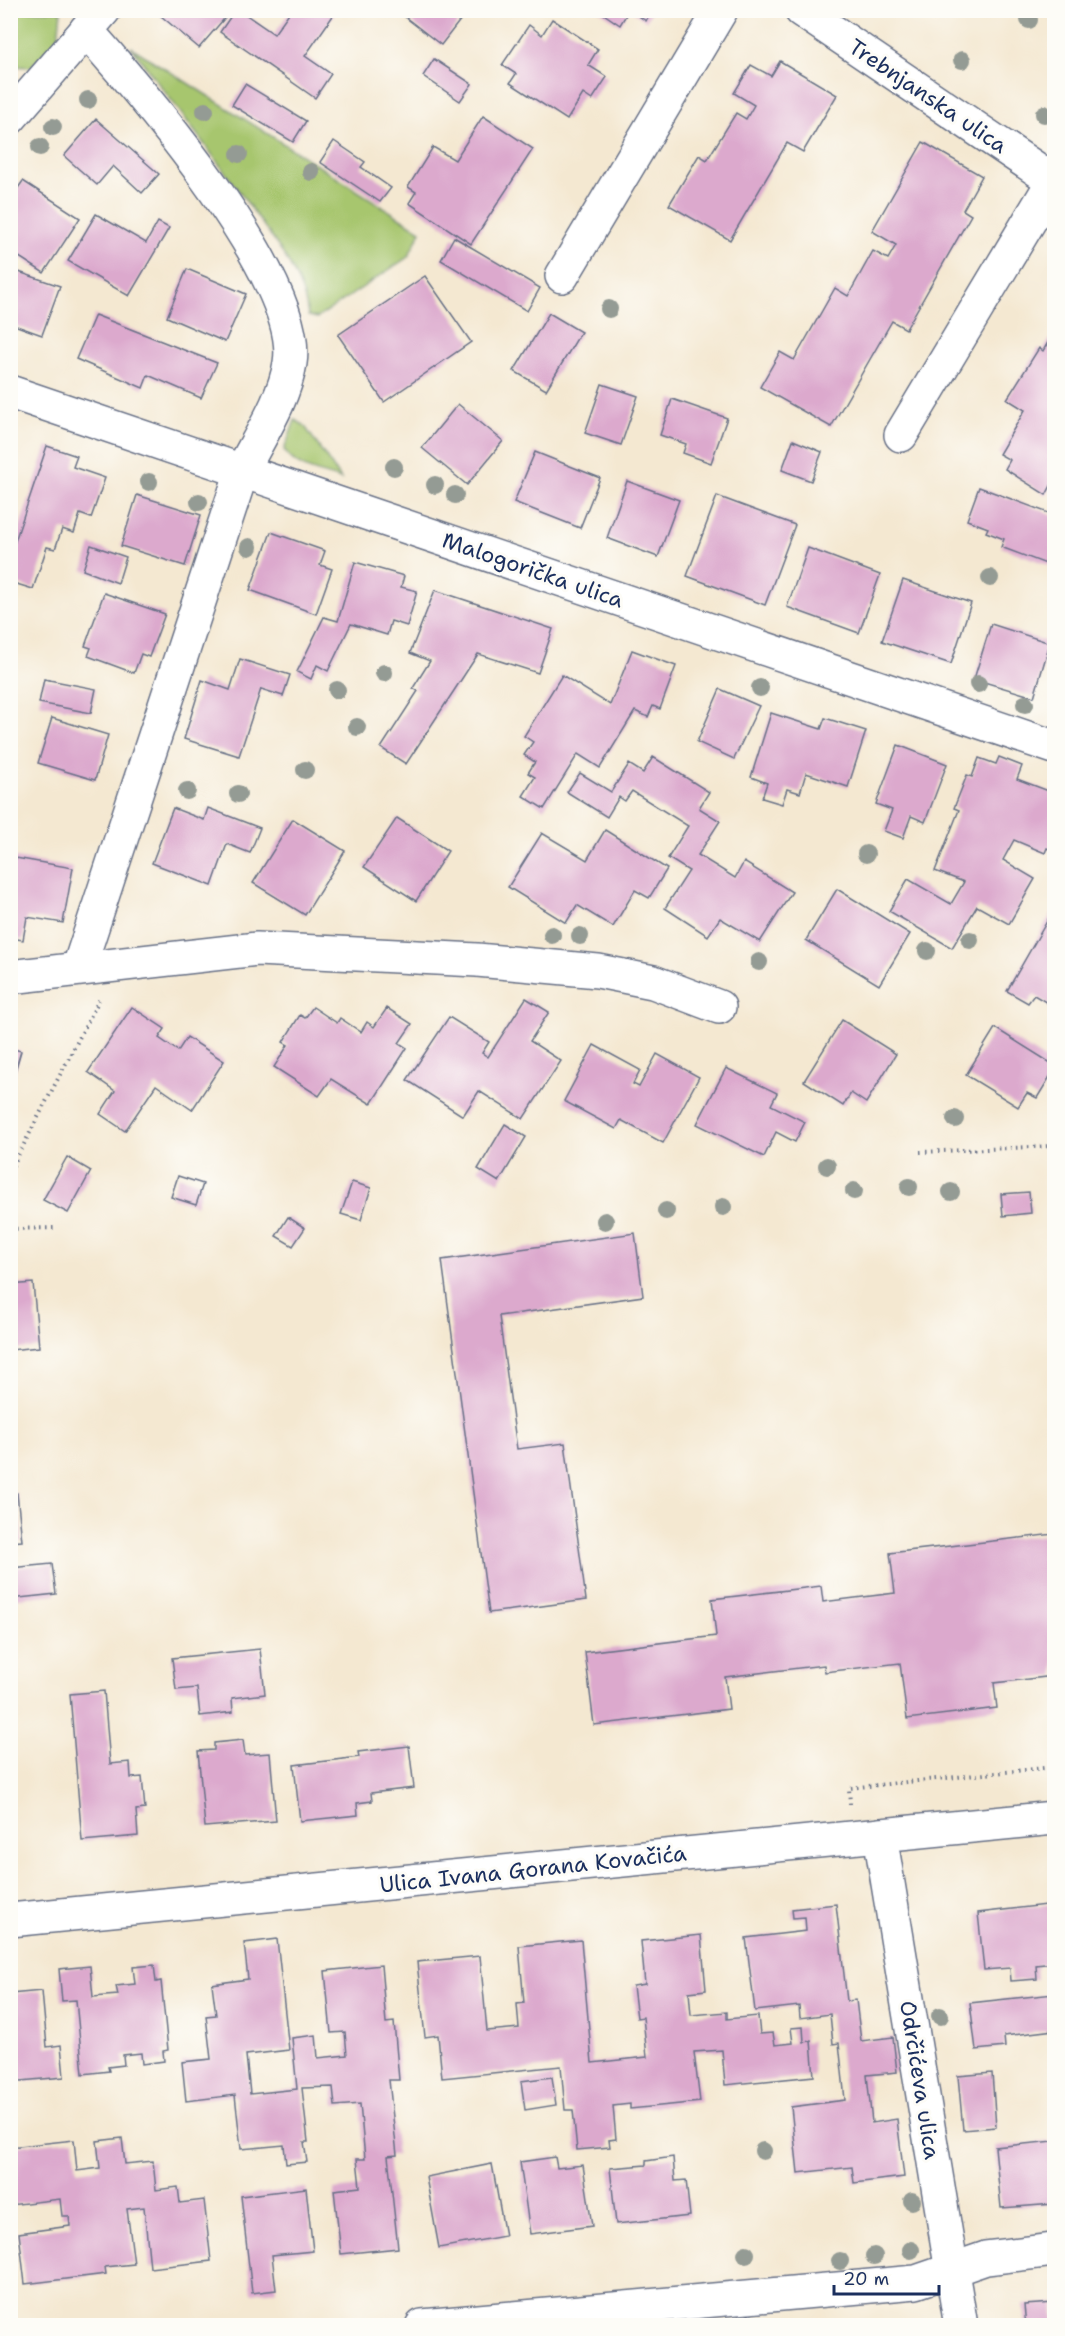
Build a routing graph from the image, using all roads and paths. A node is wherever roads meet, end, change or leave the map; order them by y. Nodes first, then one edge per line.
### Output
1 (721, 10) edge
2 (801, 10) edge
3 (95, 20) edge
4 (10, 118) edge
5 (1054, 180) edge
6 (562, 276) dead end
7 (10, 392) edge
8 (901, 435) dead end
9 (242, 471) junction
10 (1054, 747) edge
11 (116, 964) junction
12 (79, 967) junction
13 (10, 977) edge
14 (719, 1007) dead end
15 (1054, 1146) edge
16 (920, 1152) dead end
17 (10, 1171) edge
18 (55, 1228) dead end
19 (10, 1229) edge
20 (1054, 1818) edge
21 (880, 1835) junction
22 (10, 1920) edge
23 (1054, 2250) edge
24 (951, 2269) junction
25 (422, 2325) edge
26 (961, 2325) edge

1 - 6 street
2 - 5 street, Trebnjanska ulica
3 - 4 street
3 - 9 street
5 - 8 street
7 - 9 street, Malogorička ulica
9 - 10 street, Malogorička ulica
9 - 12 street
11 - 12 street
11 - 14 street
11 - 17 path
12 - 13 street
15 - 16 path
18 - 19 path
20 - 21 street, Ulica Ivana Gorana Kovačića
21 - 22 street, Ulica Ivana Gorana Kovačića
21 - 24 street, Odrčićeva ulica
23 - 24 street
24 - 25 street
24 - 26 street, Odrčićeva ulica

